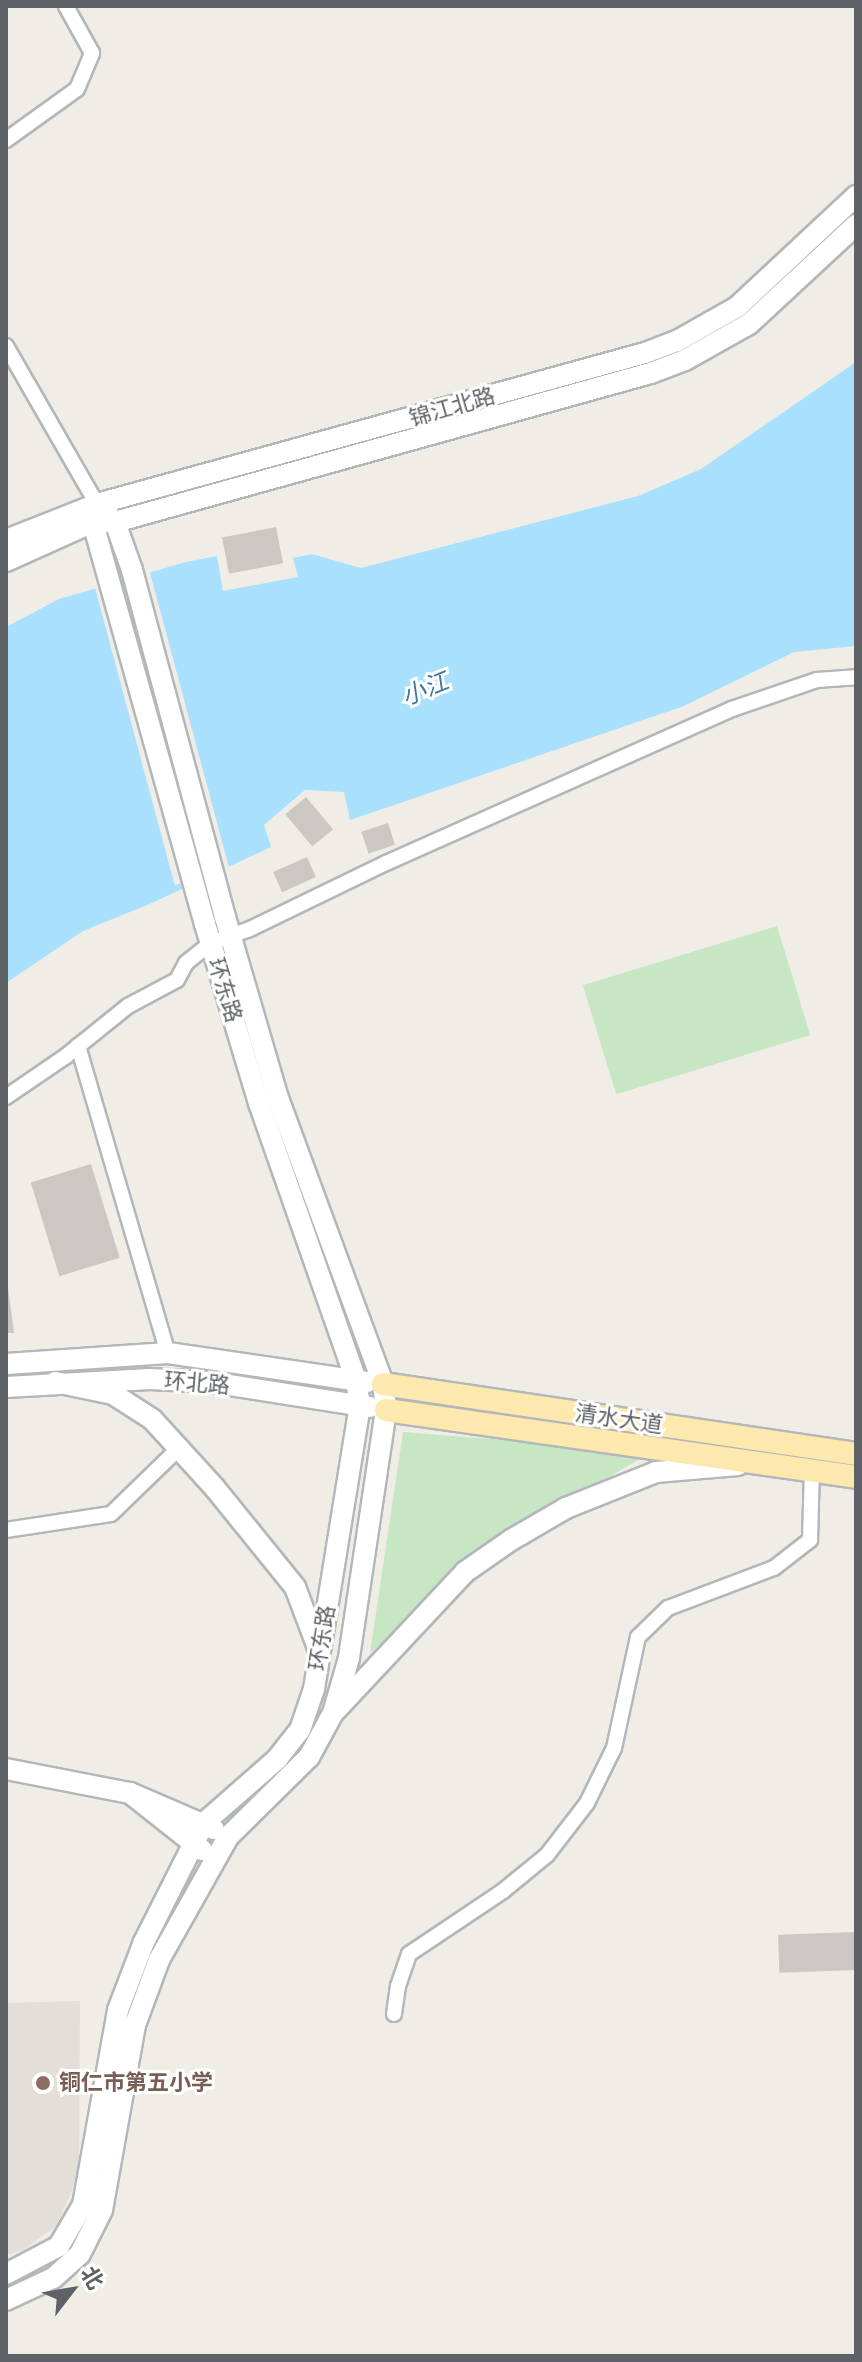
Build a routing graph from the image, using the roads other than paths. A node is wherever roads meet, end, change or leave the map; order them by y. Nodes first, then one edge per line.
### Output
1 (66, 6) edge
2 (6, 140) edge
3 (856, 196) edge
4 (856, 225) edge
5 (6, 346) edge
6 (95, 513) junction
7 (115, 522) junction
8 (6, 540) edge
9 (6, 561) edge
10 (856, 677) edge
11 (218, 930) junction
12 (78, 1046) junction
13 (6, 1097) edge
14 (168, 1353) junction
15 (6, 1364) edge
16 (356, 1380) junction
17 (55, 1382) junction
18 (383, 1384) junction
19 (6, 1387) edge
20 (360, 1405) junction
21 (386, 1410) junction
22 (179, 1448) junction
23 (856, 1454) edge
24 (767, 1463) junction
25 (812, 1470) junction
26 (856, 1477) edge
27 (6, 1530) edge
28 (320, 1655) junction
29 (333, 1713) junction
30 (6, 1769) edge
31 (130, 1793) junction
32 (204, 1823) junction
33 (228, 1837) junction
34 (193, 1845) junction
35 (215, 1858) junction
36 (394, 2014) dead end
37 (6, 2274) edge
38 (6, 2300) edge

1 - 2 street
3 - 6 main road, 锦江北路
4 - 7 main road, 锦江北路
5 - 6 street
6 - 7 main road
6 - 8 main road, 锦江北路
6 - 9 main road, 锦江北路
6 - 11 main road
7 - 11 main road
10 - 11 street
11 - 12 street
11 - 16 main road, 环东路
11 - 18 main road, 环东路
12 - 13 street
12 - 14 street
14 - 15 main road, 环北路
14 - 16 main road, 环北路
16 - 18 main road, 环北路
16 - 20 main road, 环东路
17 - 19 main road, 环北路
17 - 20 main road, 环北路
17 - 22 main road
18 - 21 main road, 环东路
18 - 23 main road, 清水大道
20 - 21 main road, 环北路
20 - 28 main road, 环东路
21 - 24 main road, 清水大道
21 - 29 main road, 环东路
22 - 27 street
22 - 28 main road
24 - 25 main road, 清水大道
24 - 29 main road
25 - 26 main road, 清水大道
25 - 36 street
28 - 32 main road, 环东路
29 - 33 main road, 环东路
30 - 31 main road
31 - 32 main road
31 - 34 main road
32 - 33 main road
32 - 34 main road, 环东路
33 - 35 main road, 环东路
34 - 35 main road
34 - 37 main road, 环东路
35 - 38 main road, 环东路

